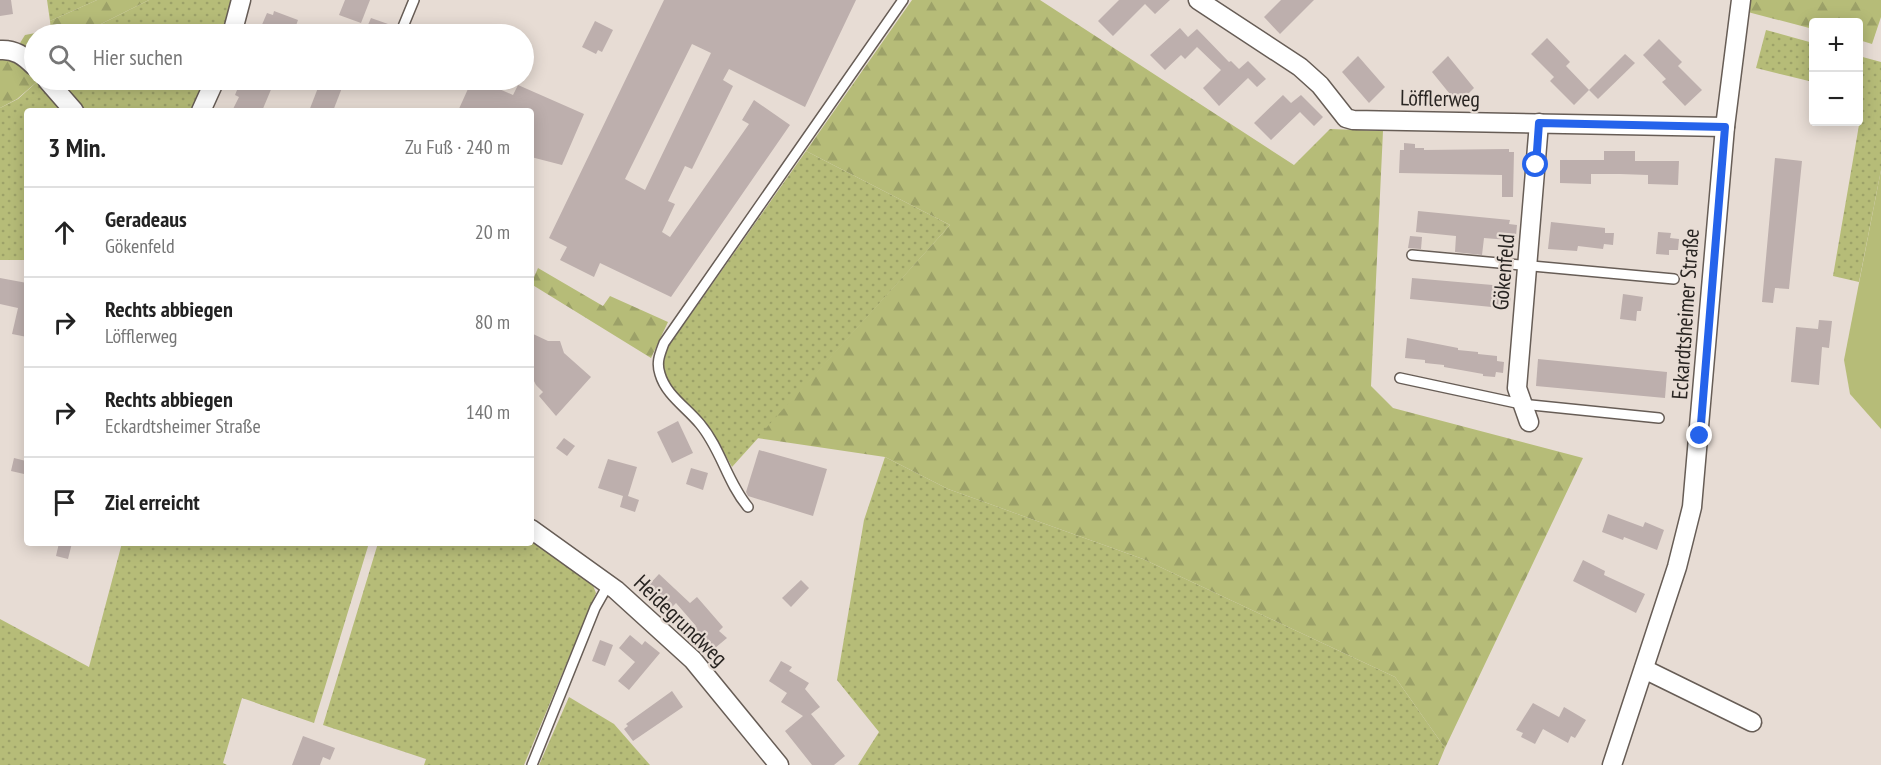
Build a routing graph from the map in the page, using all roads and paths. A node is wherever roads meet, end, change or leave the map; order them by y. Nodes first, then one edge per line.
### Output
1 (241, 0) edge
2 (414, 0) edge
3 (903, 0) edge
4 (1198, 0) edge
5 (1741, 0) edge
6 (235, 24) edge
7 (404, 24) edge
8 (0, 50) edge
9 (24, 57) edge
10 (56, 90) edge
11 (210, 90) edge
12 (71, 108) edge
13 (202, 108) edge
14 (1539, 123) junction
15 (1725, 127) junction
16 (1412, 255) dead end
17 (1527, 266) junction
18 (1674, 279) dead end
19 (1400, 378) dead end
20 (1521, 404) junction
21 (1659, 418) dead end
22 (1529, 422) dead end
23 (748, 507) dead end
24 (534, 531) edge
25 (608, 585) junction
26 (1644, 669) junction
27 (1752, 722) dead end
28 (532, 765) edge
29 (779, 765) edge
30 (1612, 765) edge

1 - 6 street
2 - 7 lane
3 - 23 lane
4 - 14 street, Löfflerweg
5 - 15 street, Eckardtsheimer Straße
8 - 9 street
10 - 12 street
11 - 13 street
14 - 15 street, Löfflerweg
14 - 17 street, Gökenfeld
15 - 26 street, Eckardtsheimer Straße
16 - 17 lane
17 - 18 lane
17 - 20 street, Gökenfeld
19 - 20 lane
20 - 21 lane
20 - 22 street, Gökenfeld
24 - 25 street, Heidegrundweg
25 - 28 lane
25 - 29 street, Heidegrundweg
26 - 27 street
26 - 30 street, Eckardtsheimer Straße

